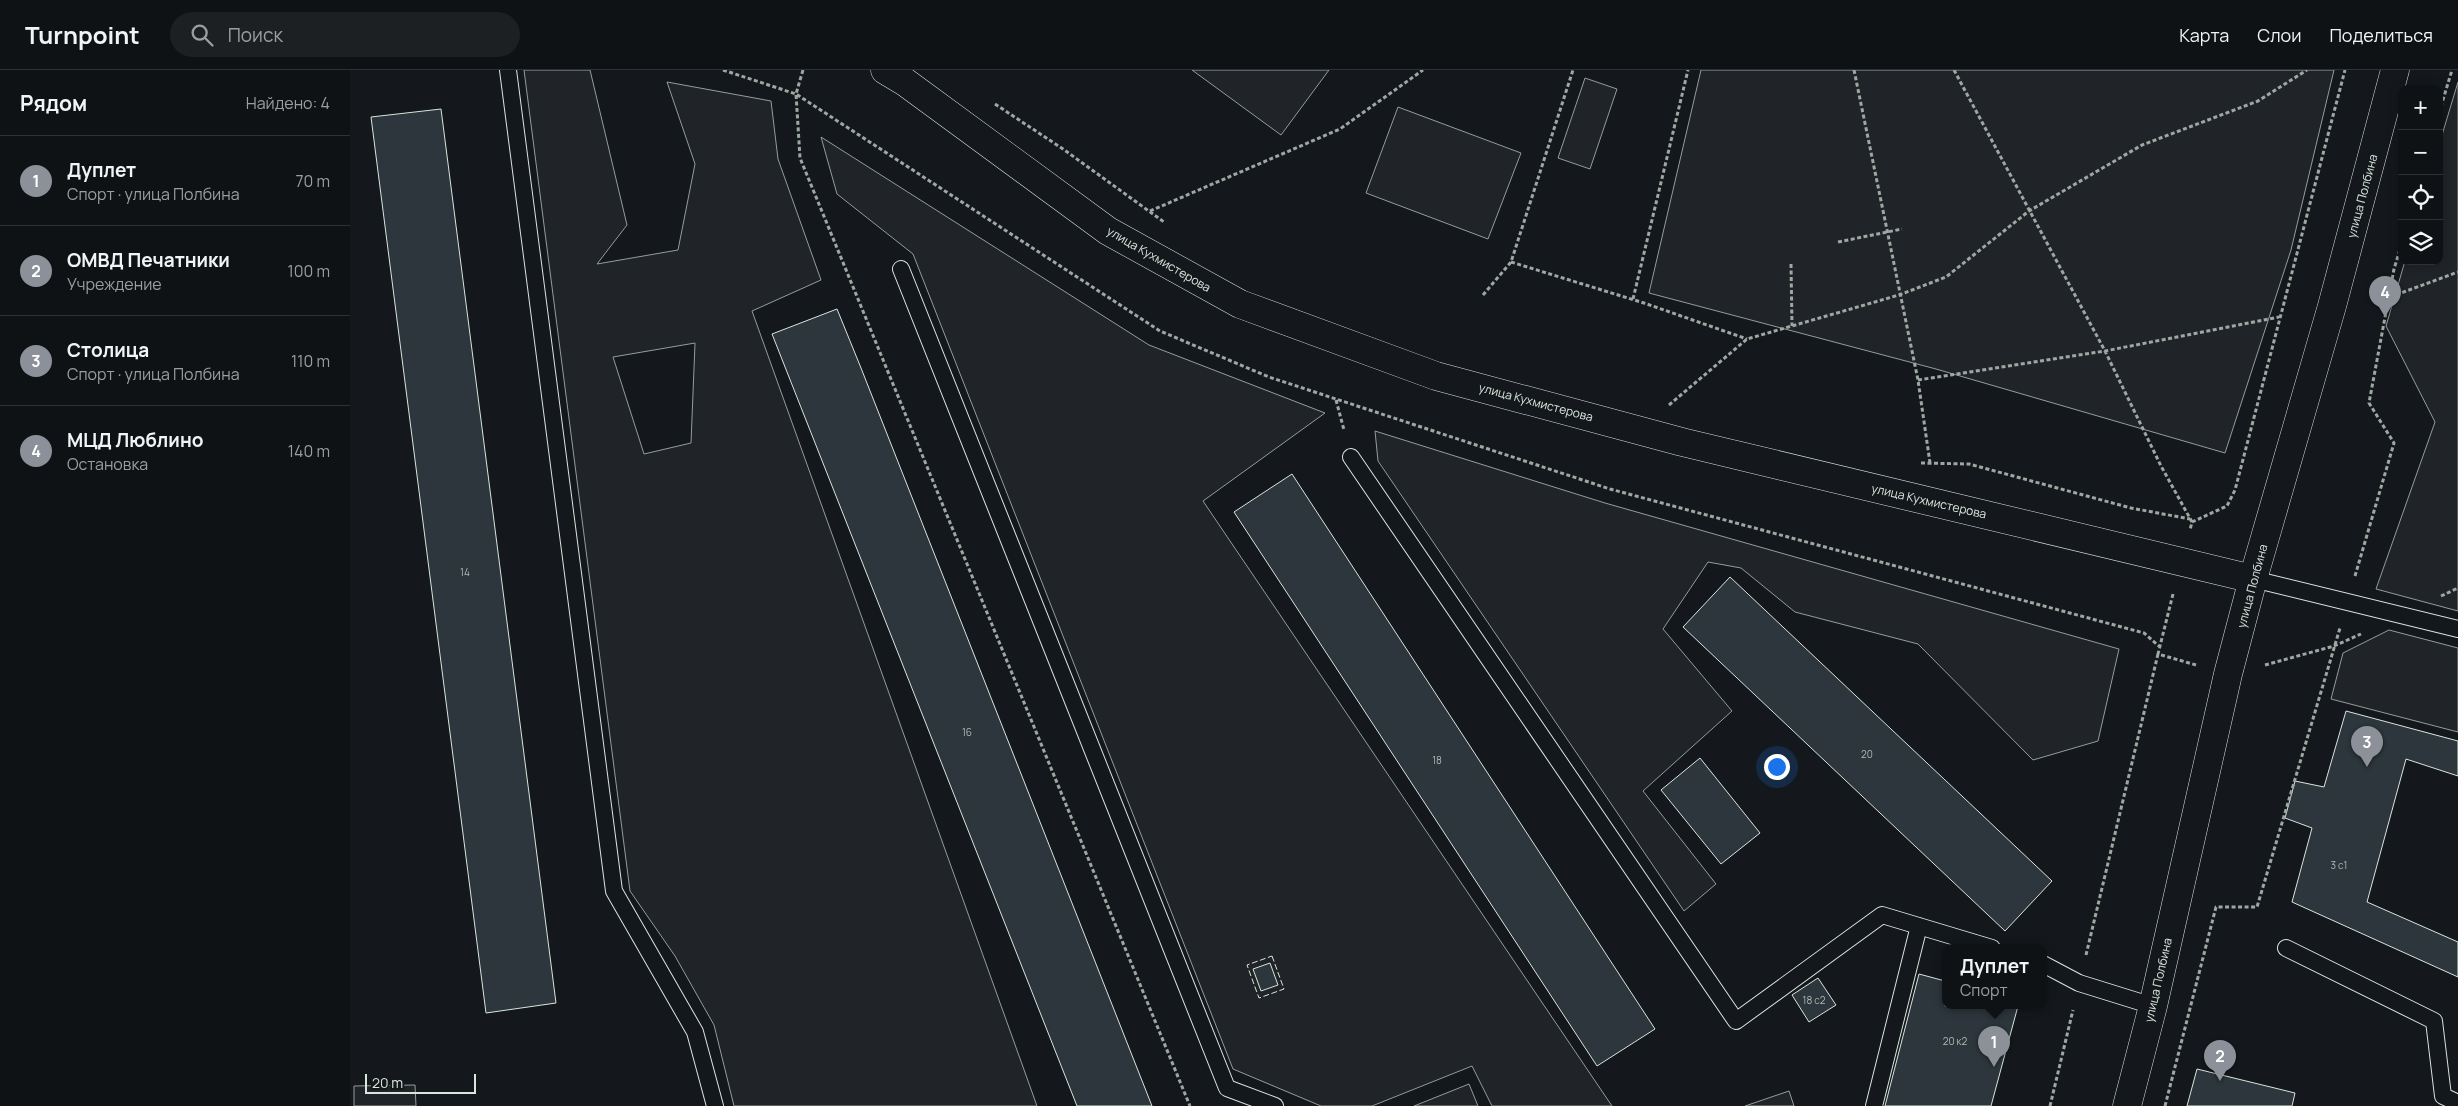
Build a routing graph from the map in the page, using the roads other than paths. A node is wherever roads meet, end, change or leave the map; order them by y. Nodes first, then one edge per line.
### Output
1 (508, 70) edge
2 (885, 70) edge
3 (2396, 70) edge
4 (901, 268) dead end
5 (1351, 457) dead end
6 (2253, 579) junction
7 (2458, 629) edge
8 (1919, 926) junction
9 (1979, 944) edge
10 (2286, 948) dead end
11 (2047, 966) edge
12 (2153, 1006) junction
13 (1254, 1102) edge
14 (2458, 1103) edge
15 (715, 1106) edge
16 (1275, 1106) edge
17 (1874, 1106) edge
18 (2127, 1106) edge

1 - 15 lane
2 - 6 street, улица Кухмистерова
3 - 6 street, улица Полбина
4 - 13 lane
5 - 8 lane
6 - 7 lane
6 - 12 street, улица Полбина
8 - 9 lane
8 - 17 lane
10 - 14 lane
11 - 12 lane
12 - 18 street, улица Полбина
13 - 16 lane

